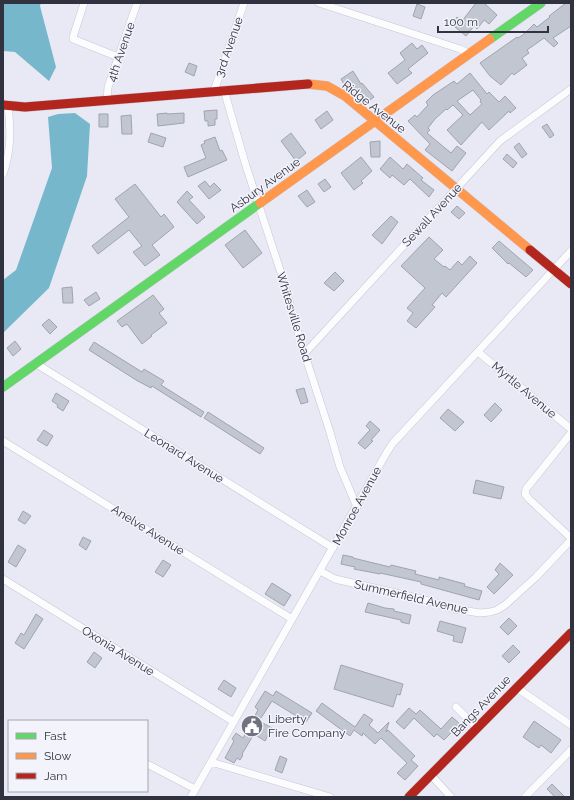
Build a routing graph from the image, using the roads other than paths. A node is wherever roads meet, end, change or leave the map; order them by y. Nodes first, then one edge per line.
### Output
1 (84, 3) edge
2 (137, 3) edge
3 (244, 3) edge
4 (319, 3) edge
5 (541, 3) edge
6 (470, 54) junction
7 (118, 58) junction
8 (571, 89) edge
9 (224, 90) junction
10 (214, 91) junction
11 (107, 101) junction
12 (6, 106) edge
13 (375, 122) junction
14 (234, 125) joint
15 (3, 173) edge
16 (456, 189) junction
17 (260, 204) junction
18 (571, 251) edge
19 (553, 270) junction
20 (571, 284) edge
21 (478, 352) junction
22 (305, 353) junction
23 (36, 363) junction
24 (3, 387) edge
25 (571, 429) edge
26 (571, 433) edge
27 (3, 441) edge
28 (356, 507) junction
29 (571, 539) edge
30 (333, 548) junction
31 (320, 571) junction
32 (3, 579) edge
33 (292, 619) junction
34 (571, 633) edge
35 (517, 688) junction
36 (456, 707) dead end
37 (234, 722) junction
38 (571, 725) edge
39 (477, 728) junction
40 (571, 750) edge
41 (210, 762) junction
42 (148, 765) edge
43 (431, 775) junction
44 (195, 789) junction
45 (191, 797) edge
46 (330, 797) edge
47 (409, 797) edge
48 (451, 797) edge
49 (525, 797) edge

1 - 7 street
2 - 7 street, 4th Avenue
3 - 10 street, 3rd Avenue
4 - 6 street
5 - 6 street, Asbury Avenue
6 - 13 street, Asbury Avenue
7 - 11 street, 4th Avenue
8 - 16 street, Sewall Avenue
9 - 10 street, Ridge Avenue
9 - 13 street, Ridge Avenue
9 - 14 street, 3rd Avenue
10 - 11 street, Ridge Avenue
11 - 12 street, Ridge Avenue
12 - 15 street
13 - 16 street, Ridge Avenue
13 - 17 street, Asbury Avenue
14 - 17 street, Whitesville Road
16 - 19 street, Ridge Avenue
16 - 22 street, Sewall Avenue
17 - 22 street, Whitesville Road
17 - 23 street, Asbury Avenue
18 - 19 street, Monroe Avenue
19 - 20 street, Ridge Avenue
19 - 21 street, Monroe Avenue
21 - 25 street, Myrtle Avenue
21 - 28 street, Monroe Avenue
22 - 28 street, Whitesville Road
23 - 24 street, Asbury Avenue
23 - 30 street, Leonard Avenue
26 - 29 street
27 - 33 street, Anelve Avenue
28 - 30 street, Monroe Avenue
29 - 31 street, Summerfield Avenue
30 - 31 street, Monroe Avenue
31 - 33 street, Monroe Avenue
32 - 37 street, Oxonia Avenue
33 - 37 street, Monroe Avenue
34 - 35 street, Bangs Avenue
35 - 38 street
35 - 39 street, Bangs Avenue
36 - 39 street
37 - 41 street, Monroe Avenue
39 - 43 street, Bangs Avenue
40 - 49 street
41 - 44 street, Monroe Avenue
41 - 46 street
42 - 44 street
43 - 47 street, Bangs Avenue
43 - 48 street
44 - 45 street, Monroe Avenue

